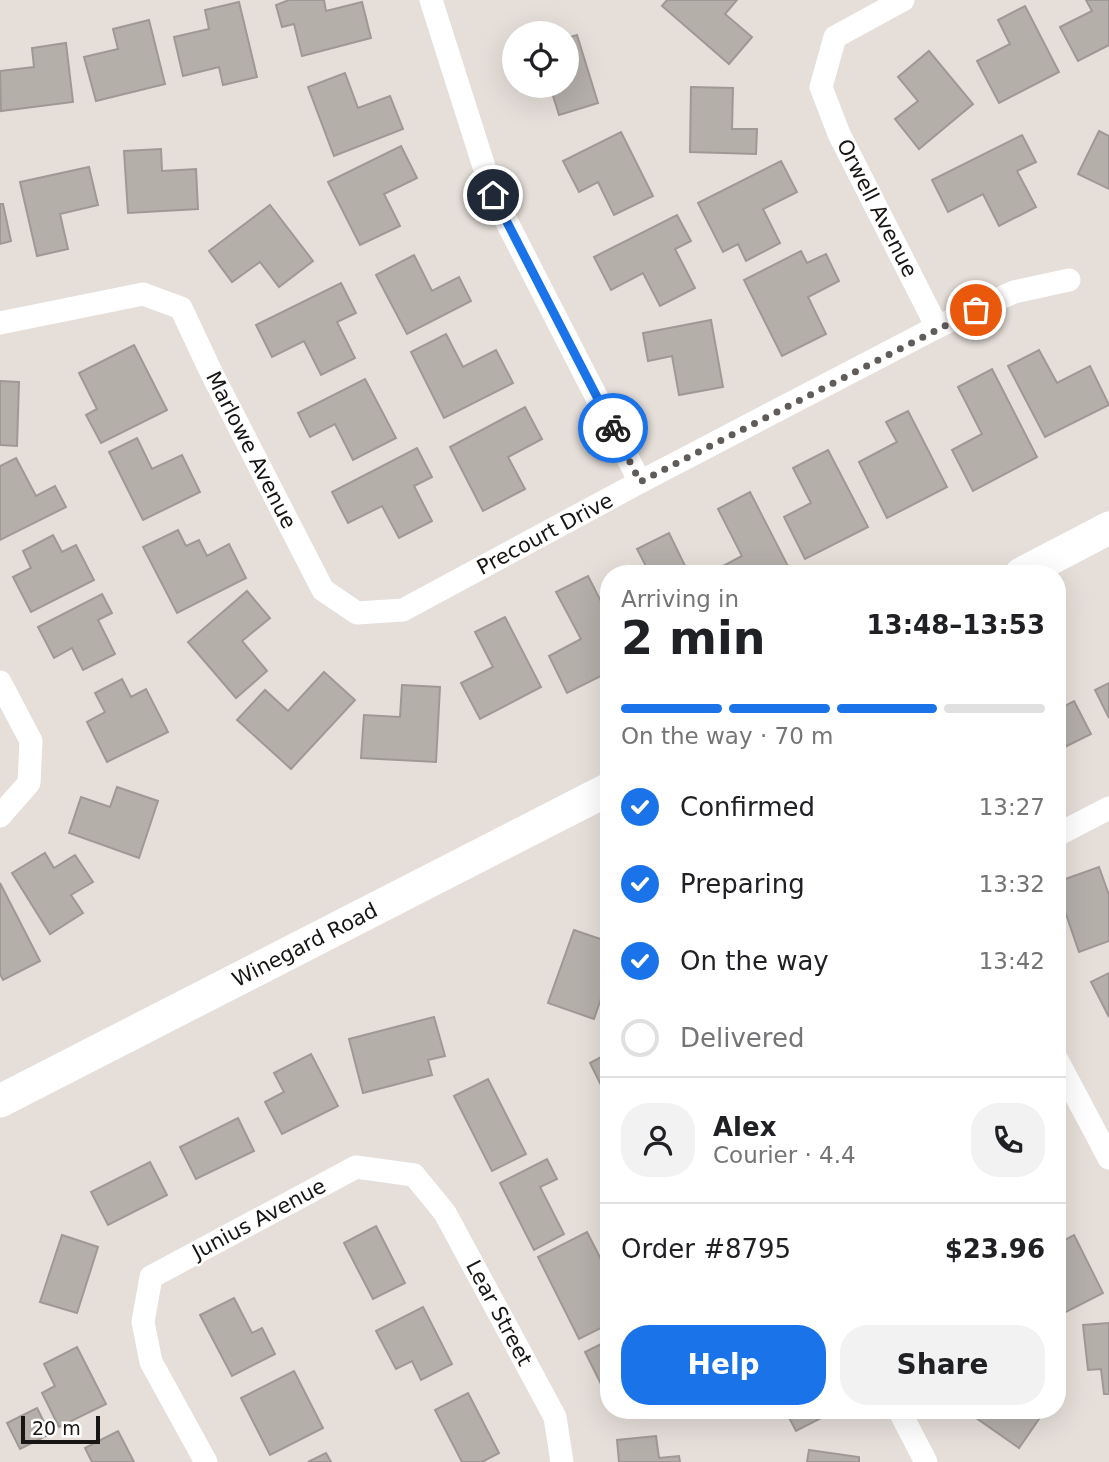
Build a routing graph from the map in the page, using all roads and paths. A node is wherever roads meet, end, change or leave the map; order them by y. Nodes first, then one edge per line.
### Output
1 (431, 0) edge
2 (903, 0) edge
3 (1069, 280) dead end
4 (0, 323) edge
5 (937, 327) junction
6 (640, 482) junction
7 (1109, 528) edge
8 (1038, 565) edge
9 (323, 590) joint
10 (0, 682) edge
11 (600, 794) edge
12 (1109, 808) edge
13 (0, 816) edge
14 (1066, 830) edge
15 (1066, 1077) edge
16 (0, 1101) edge
17 (1109, 1158) edge
18 (415, 1175) joint
19 (904, 1419) edge
20 (206, 1462) edge
21 (562, 1462) edge
22 (926, 1462) edge

1 - 6 street
2 - 5 street, Orwell Avenue
3 - 5 street, Precourt Drive
4 - 9 street, Marlowe Avenue
5 - 6 street, Precourt Drive
6 - 9 street, Precourt Drive
7 - 8 street
10 - 13 street
11 - 16 street, Winegard Road
12 - 14 street
15 - 17 street
18 - 20 street, Junius Avenue
18 - 21 street, Lear Street
19 - 22 street

